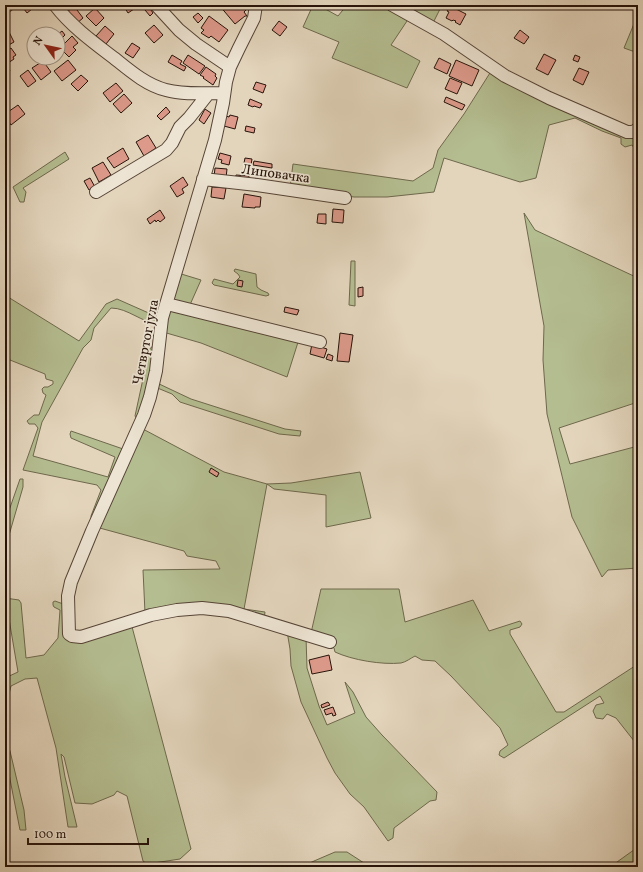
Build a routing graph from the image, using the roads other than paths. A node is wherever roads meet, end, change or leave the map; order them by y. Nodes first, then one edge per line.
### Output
1 (8, 5) edge
2 (55, 5) edge
3 (156, 5) edge
4 (256, 5) edge
5 (392, 5) edge
6 (5, 7) edge
7 (230, 67) junction
8 (223, 93) junction
9 (208, 94) junction
10 (638, 129) edge
11 (203, 179) junction
12 (96, 192) dead end
13 (345, 198) dead end
14 (166, 304) junction
15 (320, 342) dead end
16 (330, 642) dead end

1 - 6 street
2 - 9 street
3 - 7 street
4 - 7 street, Четвртог јула
5 - 10 street
7 - 8 street, Четвртог јула
8 - 9 street
8 - 11 street, Четвртог јула
9 - 12 street
11 - 13 street, Липовачка
11 - 14 street, Четвртог јула
14 - 15 street
14 - 16 street, Четвртог јула

